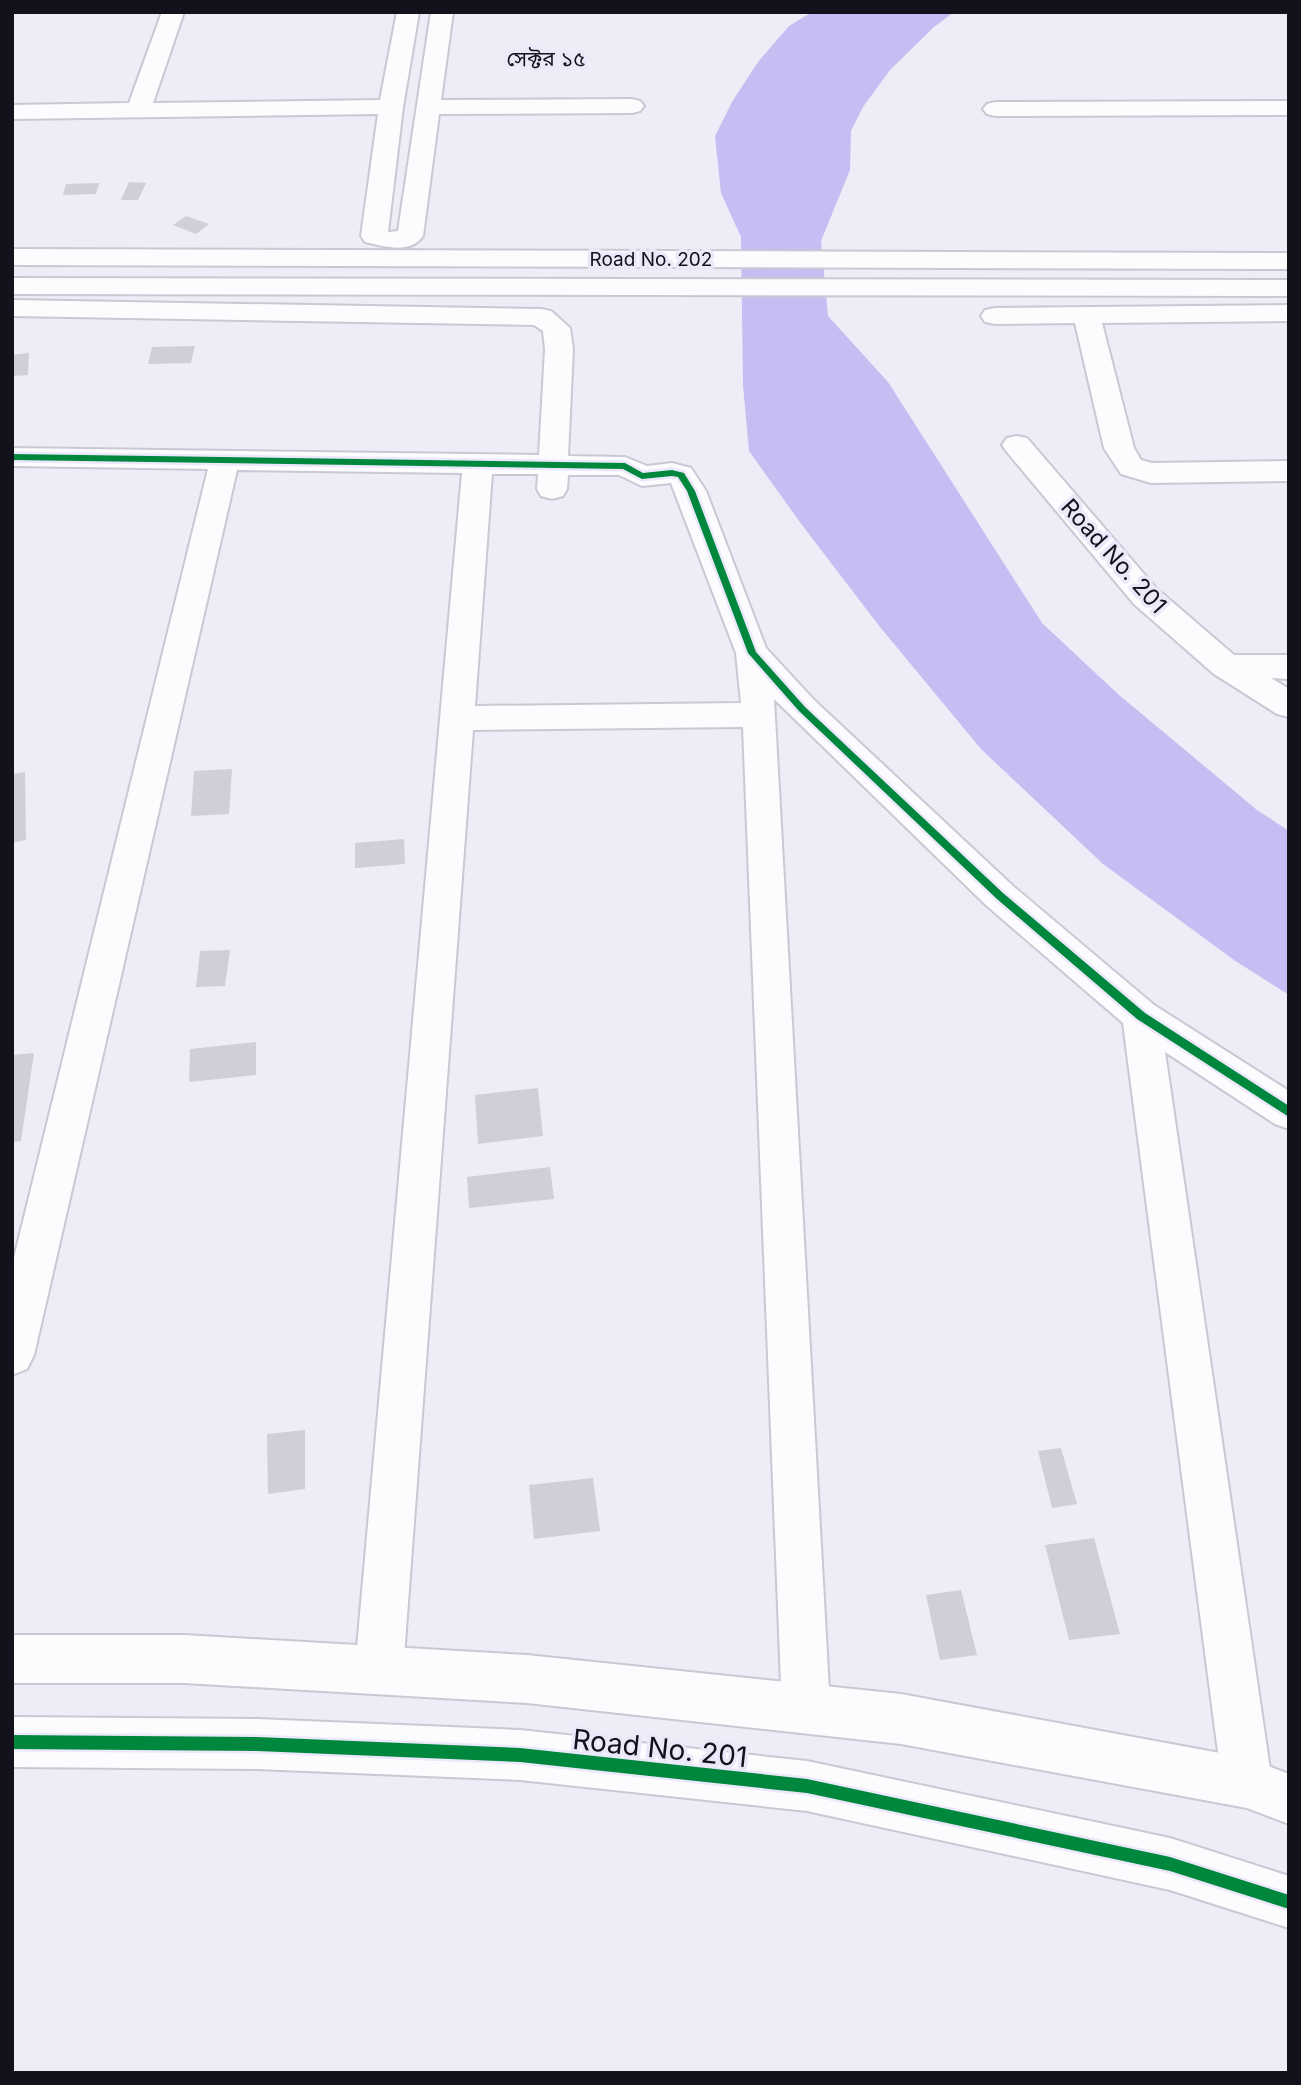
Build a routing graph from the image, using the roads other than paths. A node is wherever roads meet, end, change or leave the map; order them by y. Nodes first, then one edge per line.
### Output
1 (173, 12) edge
2 (408, 12) edge
3 (442, 12) edge
4 (632, 106) dead end
5 (391, 107) junction
6 (427, 107) junction
7 (1289, 108) edge
8 (995, 110) dead end
9 (138, 111) junction
10 (12, 112) edge
11 (12, 257) edge
12 (1289, 261) edge
13 (12, 286) edge
14 (1289, 288) edge
15 (12, 308) edge
16 (1289, 313) edge
17 (1086, 314) junction
18 (995, 316) dead end
19 (1017, 445) dead end
20 (12, 457) edge
21 (223, 470) junction
22 (1289, 471) edge
23 (477, 474) junction
24 (551, 476) junction
25 (12, 478) edge
26 (752, 653) junction
27 (1226, 666) junction
28 (1289, 667) edge
29 (1289, 705) edge
30 (758, 715) junction
31 (456, 718) junction
32 (1141, 1016) junction
33 (1289, 1112) edge
34 (12, 1355) edge
35 (12, 1659) edge
36 (379, 1670) junction
37 (806, 1708) junction
38 (12, 1742) edge
39 (1268, 1791) edge
40 (1289, 1902) edge

1 - 9 street
2 - 5 street
3 - 6 street
4 - 6 street
5 - 6 street
5 - 9 street
7 - 8 street
9 - 10 street
11 - 12 street, Road No. 202
13 - 14 street, Road No. 202
15 - 24 street
16 - 17 street
17 - 18 street
17 - 22 street
19 - 27 street, Road No. 201
20 - 21 street
21 - 23 street
21 - 25 street
21 - 34 street
23 - 24 street
23 - 31 street
24 - 26 street
26 - 30 street
26 - 32 street
27 - 28 street
27 - 29 street, Road No. 201
30 - 31 street
30 - 37 street
31 - 36 street
32 - 33 street
32 - 39 street
35 - 36 street
36 - 37 street
37 - 39 street
38 - 40 street, Road No. 201

